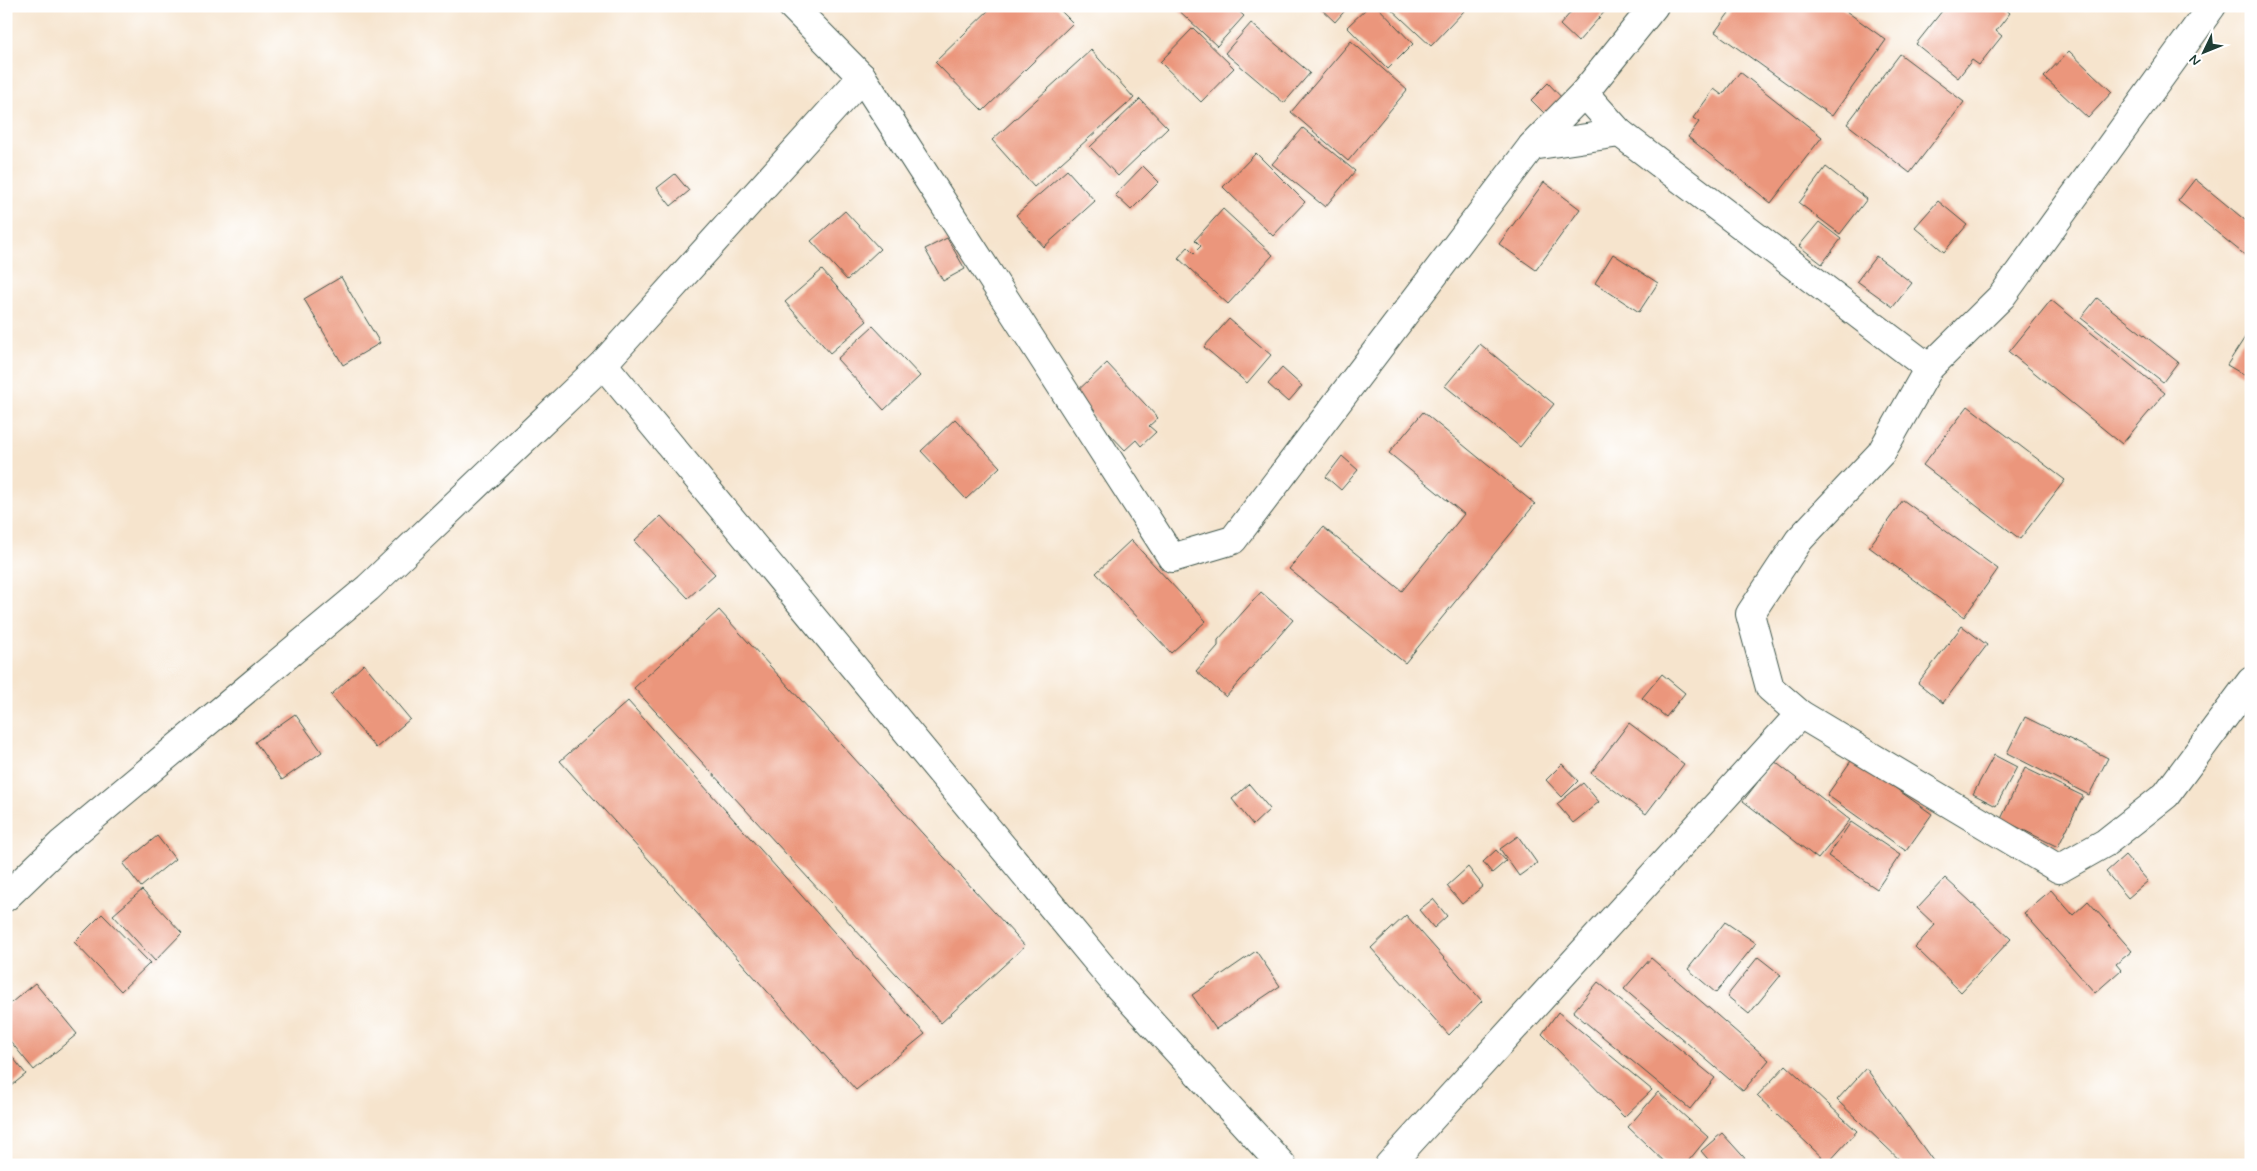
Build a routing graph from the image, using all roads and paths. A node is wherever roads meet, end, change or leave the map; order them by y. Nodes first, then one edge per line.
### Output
1 (792, 6) edge
2 (1654, 6) edge
3 (2212, 6) edge
4 (862, 76) junction
5 (1584, 93) junction
6 (1620, 133) junction
7 (1532, 146) junction
8 (603, 364) junction
9 (1929, 368) junction
10 (2251, 681) edge
11 (1800, 714) junction
12 (6, 897) edge
13 (1282, 1165) edge
14 (1389, 1165) edge

1 - 4 street
2 - 5 street
3 - 9 street
4 - 7 street
4 - 8 street
5 - 6 street
5 - 7 street
6 - 7 street
6 - 9 street
8 - 12 street
8 - 13 street
9 - 11 street
10 - 11 street
11 - 14 street

